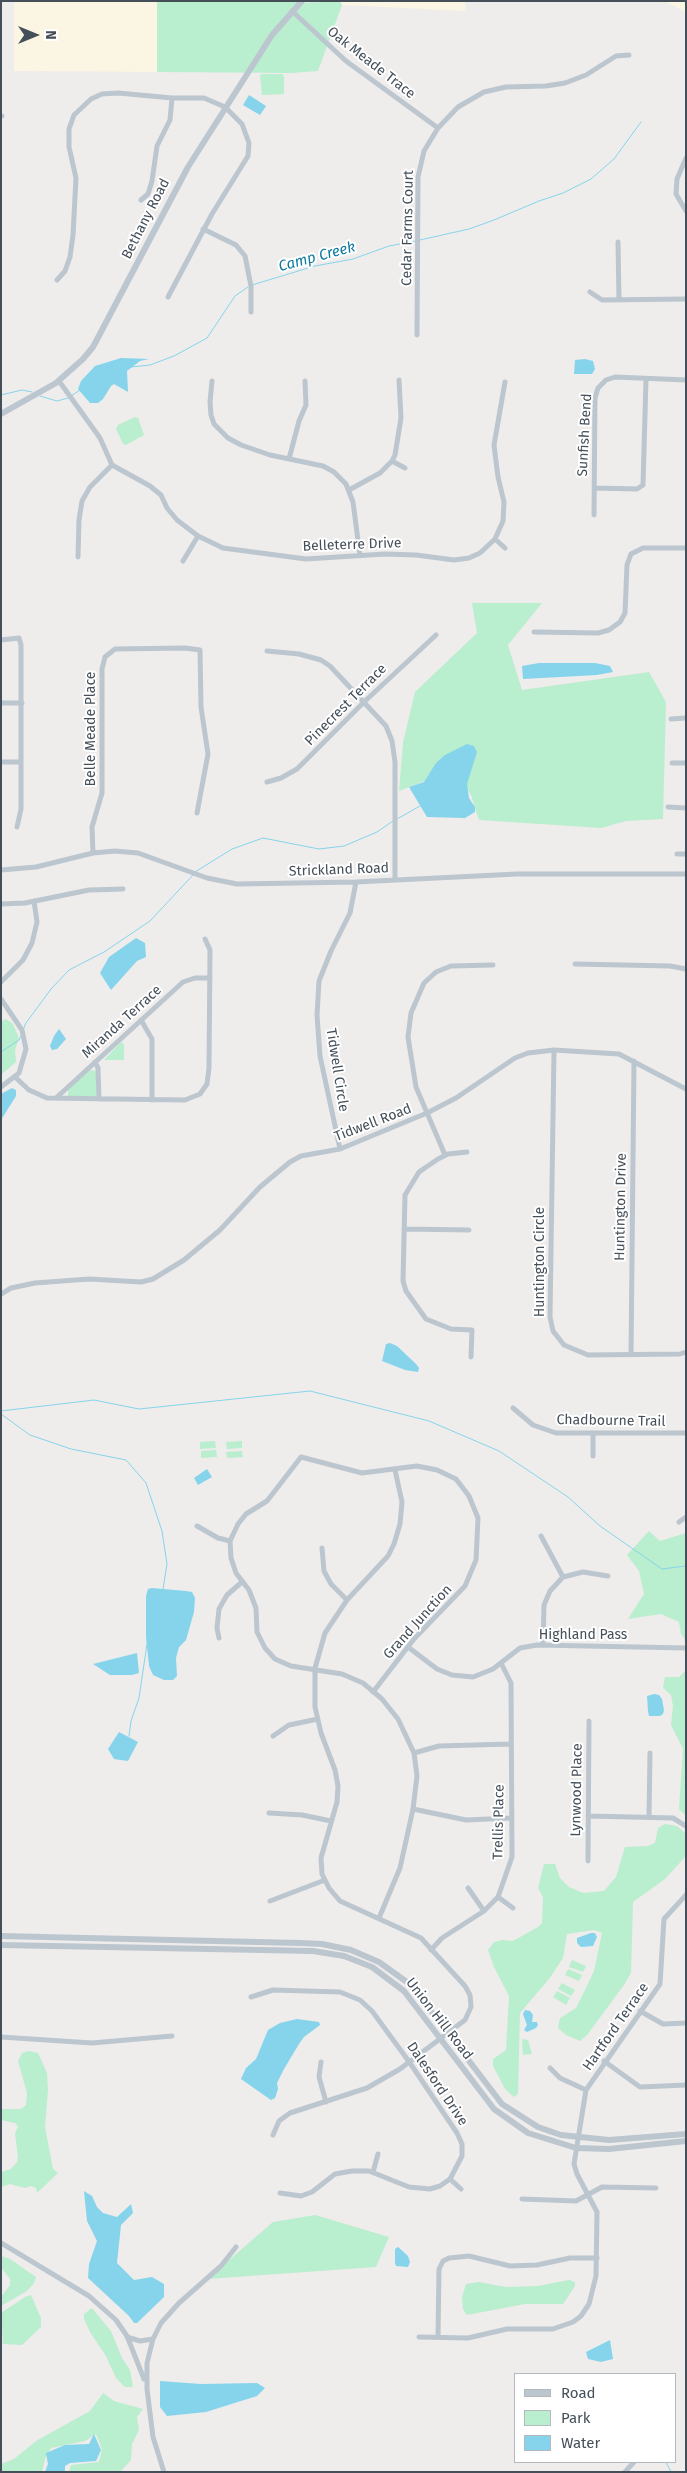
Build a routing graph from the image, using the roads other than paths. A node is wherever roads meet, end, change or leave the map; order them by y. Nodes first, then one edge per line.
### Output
1 (302, 1) edge
2 (292, 11) junction
3 (629, 54) dead end
4 (172, 98) junction
5 (225, 107) junction
6 (438, 128) junction
7 (686, 158) edge
8 (141, 200) dead end
9 (686, 211) edge
10 (204, 229) junction
11 (618, 242) dead end
12 (57, 280) dead end
13 (590, 292) dead end
14 (168, 297) dead end
15 (686, 299) edge
16 (619, 300) junction
17 (251, 312) dead end
18 (417, 335) dead end
19 (646, 379) junction
20 (399, 380) dead end
21 (686, 380) edge
22 (59, 381) junction
23 (212, 381) dead end
24 (305, 381) dead end
25 (504, 382) dead end
26 (1, 414) edge
27 (289, 459) junction
28 (392, 461) junction
29 (112, 465) junction
30 (405, 468) dead end
31 (594, 488) junction
32 (349, 490) junction
33 (594, 515) dead end
34 (198, 536) junction
35 (494, 539) junction
36 (505, 548) dead end
37 (686, 548) edge
38 (360, 556) junction
39 (78, 557) dead end
40 (183, 561) dead end
41 (534, 632) dead end
42 (436, 635) dead end
43 (1, 640) edge
44 (267, 651) dead end
45 (364, 702) junction
46 (1, 703) edge
47 (22, 703) junction
48 (686, 718) edge
49 (672, 719) dead end
50 (1, 762) edge
51 (21, 762) junction
52 (672, 763) dead end
53 (686, 764) edge
54 (267, 782) dead end
55 (668, 808) dead end
56 (686, 808) edge
57 (198, 813) dead end
58 (17, 827) dead end
59 (93, 853) junction
60 (677, 854) dead end
61 (686, 854) edge
62 (1, 870) edge
63 (686, 874) edge
64 (396, 879) junction
65 (356, 882) junction
66 (123, 889) dead end
67 (34, 901) junction
68 (1, 904) edge
69 (205, 940) dead end
70 (575, 964) dead end
71 (493, 965) dead end
72 (686, 969) edge
73 (210, 978) junction
74 (1, 982) edge
75 (1, 999) edge
76 (141, 1020) junction
77 (554, 1050) junction
78 (634, 1061) junction
79 (96, 1062) junction
80 (15, 1077) junction
81 (1, 1087) edge
82 (686, 1089) edge
83 (56, 1098) junction
84 (99, 1099) junction
85 (152, 1100) junction
86 (427, 1114) junction
87 (340, 1149) junction
88 (467, 1152) dead end
89 (445, 1155) junction
90 (404, 1229) junction
91 (469, 1230) dead end
92 (1, 1294) edge
93 (686, 1352) edge
94 (631, 1354) junction
95 (471, 1356) dead end
96 (512, 1408) dead end
97 (592, 1433) junction
98 (686, 1433) edge
99 (592, 1456) dead end
100 (395, 1470) junction
101 (686, 1517) edge
102 (679, 1522) dead end
103 (197, 1526) dead end
104 (541, 1536) dead end
105 (230, 1541) junction
106 (322, 1548) dead end
107 (608, 1576) dead end
108 (563, 1577) junction
109 (242, 1582) junction
110 (347, 1600) junction
111 (219, 1638) dead end
112 (543, 1645) junction
113 (408, 1647) junction
114 (686, 1648) edge
115 (501, 1663) junction
116 (315, 1668) junction
117 (373, 1692) junction
118 (318, 1719) junction
119 (589, 1721) dead end
120 (273, 1736) dead end
121 (511, 1744) junction
122 (414, 1752) junction
123 (650, 1753) dead end
124 (413, 1809) junction
125 (270, 1813) dead end
126 (588, 1816) junction
127 (649, 1816) junction
128 (511, 1818) junction
129 (331, 1821) junction
130 (686, 1826) edge
131 (588, 1860) dead end
132 (325, 1880) junction
133 (468, 1888) dead end
134 (686, 1895) edge
135 (498, 1897) junction
136 (270, 1902) dead end
137 (513, 1908) dead end
138 (484, 1911) junction
139 (379, 1918) junction
140 (1, 1936) edge
141 (1, 1945) edge
142 (431, 1950) junction
143 (250, 1997) dead end
144 (640, 2011) junction
145 (686, 2023) edge
146 (449, 2033) junction
147 (172, 2036) dead end
148 (1, 2038) edge
149 (441, 2040) junction
150 (604, 2061) junction
151 (320, 2062) dead end
152 (410, 2063) junction
153 (550, 2068) dead end
154 (686, 2085) edge
155 (586, 2090) junction
156 (326, 2102) junction
157 (686, 2134) edge
158 (274, 2135) dead end
159 (577, 2138) junction
160 (686, 2141) edge
161 (576, 2148) junction
162 (378, 2154) dead end
163 (373, 2172) junction
164 (450, 2179) junction
165 (656, 2188) dead end
166 (461, 2189) dead end
167 (280, 2193) dead end
168 (587, 2194) junction
169 (522, 2199) dead end
170 (1, 2243) edge
171 (236, 2247) dead end
172 (597, 2258) junction
173 (127, 2336) junction
174 (419, 2337) dead end
175 (438, 2337) junction
176 (153, 2339) junction
177 (147, 2389) junction
178 (164, 2472) edge

1 - 2 street, Bethany Road
2 - 5 street, Bethany Road
2 - 6 street, Oak Meade Trace
3 - 6 street, Cedar Farms Court
4 - 5 street
4 - 8 street
4 - 12 street
5 - 10 street
5 - 22 street, Bethany Road
6 - 18 street, Cedar Farms Court
7 - 9 street
10 - 14 street
10 - 17 street
11 - 16 street
13 - 16 street
15 - 16 street
19 - 21 street, Sunfish Bend
19 - 31 street, Sunfish Bend
19 - 31 street
20 - 28 street
22 - 26 street, Bethany Road
22 - 29 street
23 - 27 street
24 - 27 street
25 - 35 street, Belleterre Drive
27 - 32 street
28 - 30 street
28 - 32 street
29 - 34 street, Belleterre Drive
29 - 39 street
31 - 33 street, Sunfish Bend
32 - 38 street
34 - 38 street, Belleterre Drive
34 - 40 street
35 - 36 street
35 - 38 street, Belleterre Drive
37 - 41 street
42 - 45 street, Pinecrest Terrace
43 - 47 street
44 - 45 street
45 - 54 street, Pinecrest Terrace
45 - 64 street
46 - 47 street
47 - 51 street
48 - 49 street
50 - 51 street
51 - 58 street
52 - 53 street
55 - 56 street
57 - 59 street, Belle Meade Place
59 - 62 street, Strickland Road
59 - 65 street, Strickland Road
60 - 61 street
63 - 64 street, Strickland Road
64 - 65 street, Strickland Road
65 - 87 street, Tidwell Circle
66 - 67 street
67 - 68 street
67 - 74 street
69 - 73 street
70 - 72 street
71 - 86 street
73 - 76 street, Miranda Terrace
73 - 85 street
75 - 80 street
76 - 79 street, Miranda Terrace
76 - 85 street
77 - 78 street, Tidwell Road
77 - 86 street, Tidwell Road
77 - 94 street, Huntington Circle
78 - 82 street, Tidwell Road
78 - 94 street, Huntington Drive
79 - 83 street, Miranda Terrace
79 - 84 street
80 - 81 street
80 - 83 street
83 - 84 street
84 - 85 street
86 - 87 street, Tidwell Road
86 - 89 street
87 - 92 street, Tidwell Road
88 - 89 street
89 - 90 street
90 - 91 street
90 - 95 street
93 - 94 street, Huntington Circle
96 - 97 street, Chadbourne Trail
97 - 98 street, Chadbourne Trail
97 - 99 street
100 - 105 street, Grand Junction
100 - 110 street
100 - 113 street, Grand Junction
101 - 102 street
103 - 105 street
104 - 108 street
105 - 109 street
106 - 110 street
107 - 108 street
108 - 112 street
109 - 111 street
109 - 116 street
110 - 116 street
112 - 114 street, Highland Pass
112 - 115 street, Highland Pass
113 - 115 street, Highland Pass
113 - 117 street, Grand Junction
115 - 121 street, Trellis Place
116 - 117 street
116 - 118 street
117 - 122 street
118 - 120 street
118 - 129 street
119 - 126 street, Lynwood Place
121 - 122 street
121 - 128 street, Trellis Place
122 - 124 street
123 - 127 street
124 - 128 street
124 - 139 street
125 - 129 street
126 - 127 street
126 - 131 street, Lynwood Place
127 - 130 street
128 - 135 street, Trellis Place
129 - 132 street
132 - 136 street
132 - 139 street
133 - 138 street
134 - 144 street, Hartford Terrace
135 - 137 street
135 - 138 street, Trellis Place
138 - 142 street, Trellis Place
139 - 142 street
140 - 146 street, Union Hill Road
141 - 149 street, Union Hill Road
142 - 146 street
143 - 152 street, Dalesford Drive
144 - 145 street
144 - 150 street, Hartford Terrace
146 - 149 street
146 - 159 street, Union Hill Road
147 - 148 street
149 - 152 street
149 - 161 street, Union Hill Road
150 - 154 street
150 - 155 street, Hartford Terrace
151 - 156 street
152 - 156 street
152 - 164 street, Dalesford Drive
153 - 155 street
155 - 159 street, Hartford Terrace
156 - 158 street
157 - 159 street, Union Hill Road
159 - 161 street, Hartford Terrace
160 - 161 street, Union Hill Road
161 - 168 street, Hartford Terrace
162 - 163 street
163 - 164 street
163 - 167 street
164 - 166 street
165 - 168 street
168 - 169 street
168 - 172 street, Hartford Terrace
170 - 173 street
171 - 176 street
172 - 175 street, Hartford Terrace
172 - 175 street
173 - 176 street
173 - 177 street
174 - 175 street, Hartford Terrace
176 - 177 street
177 - 178 street

